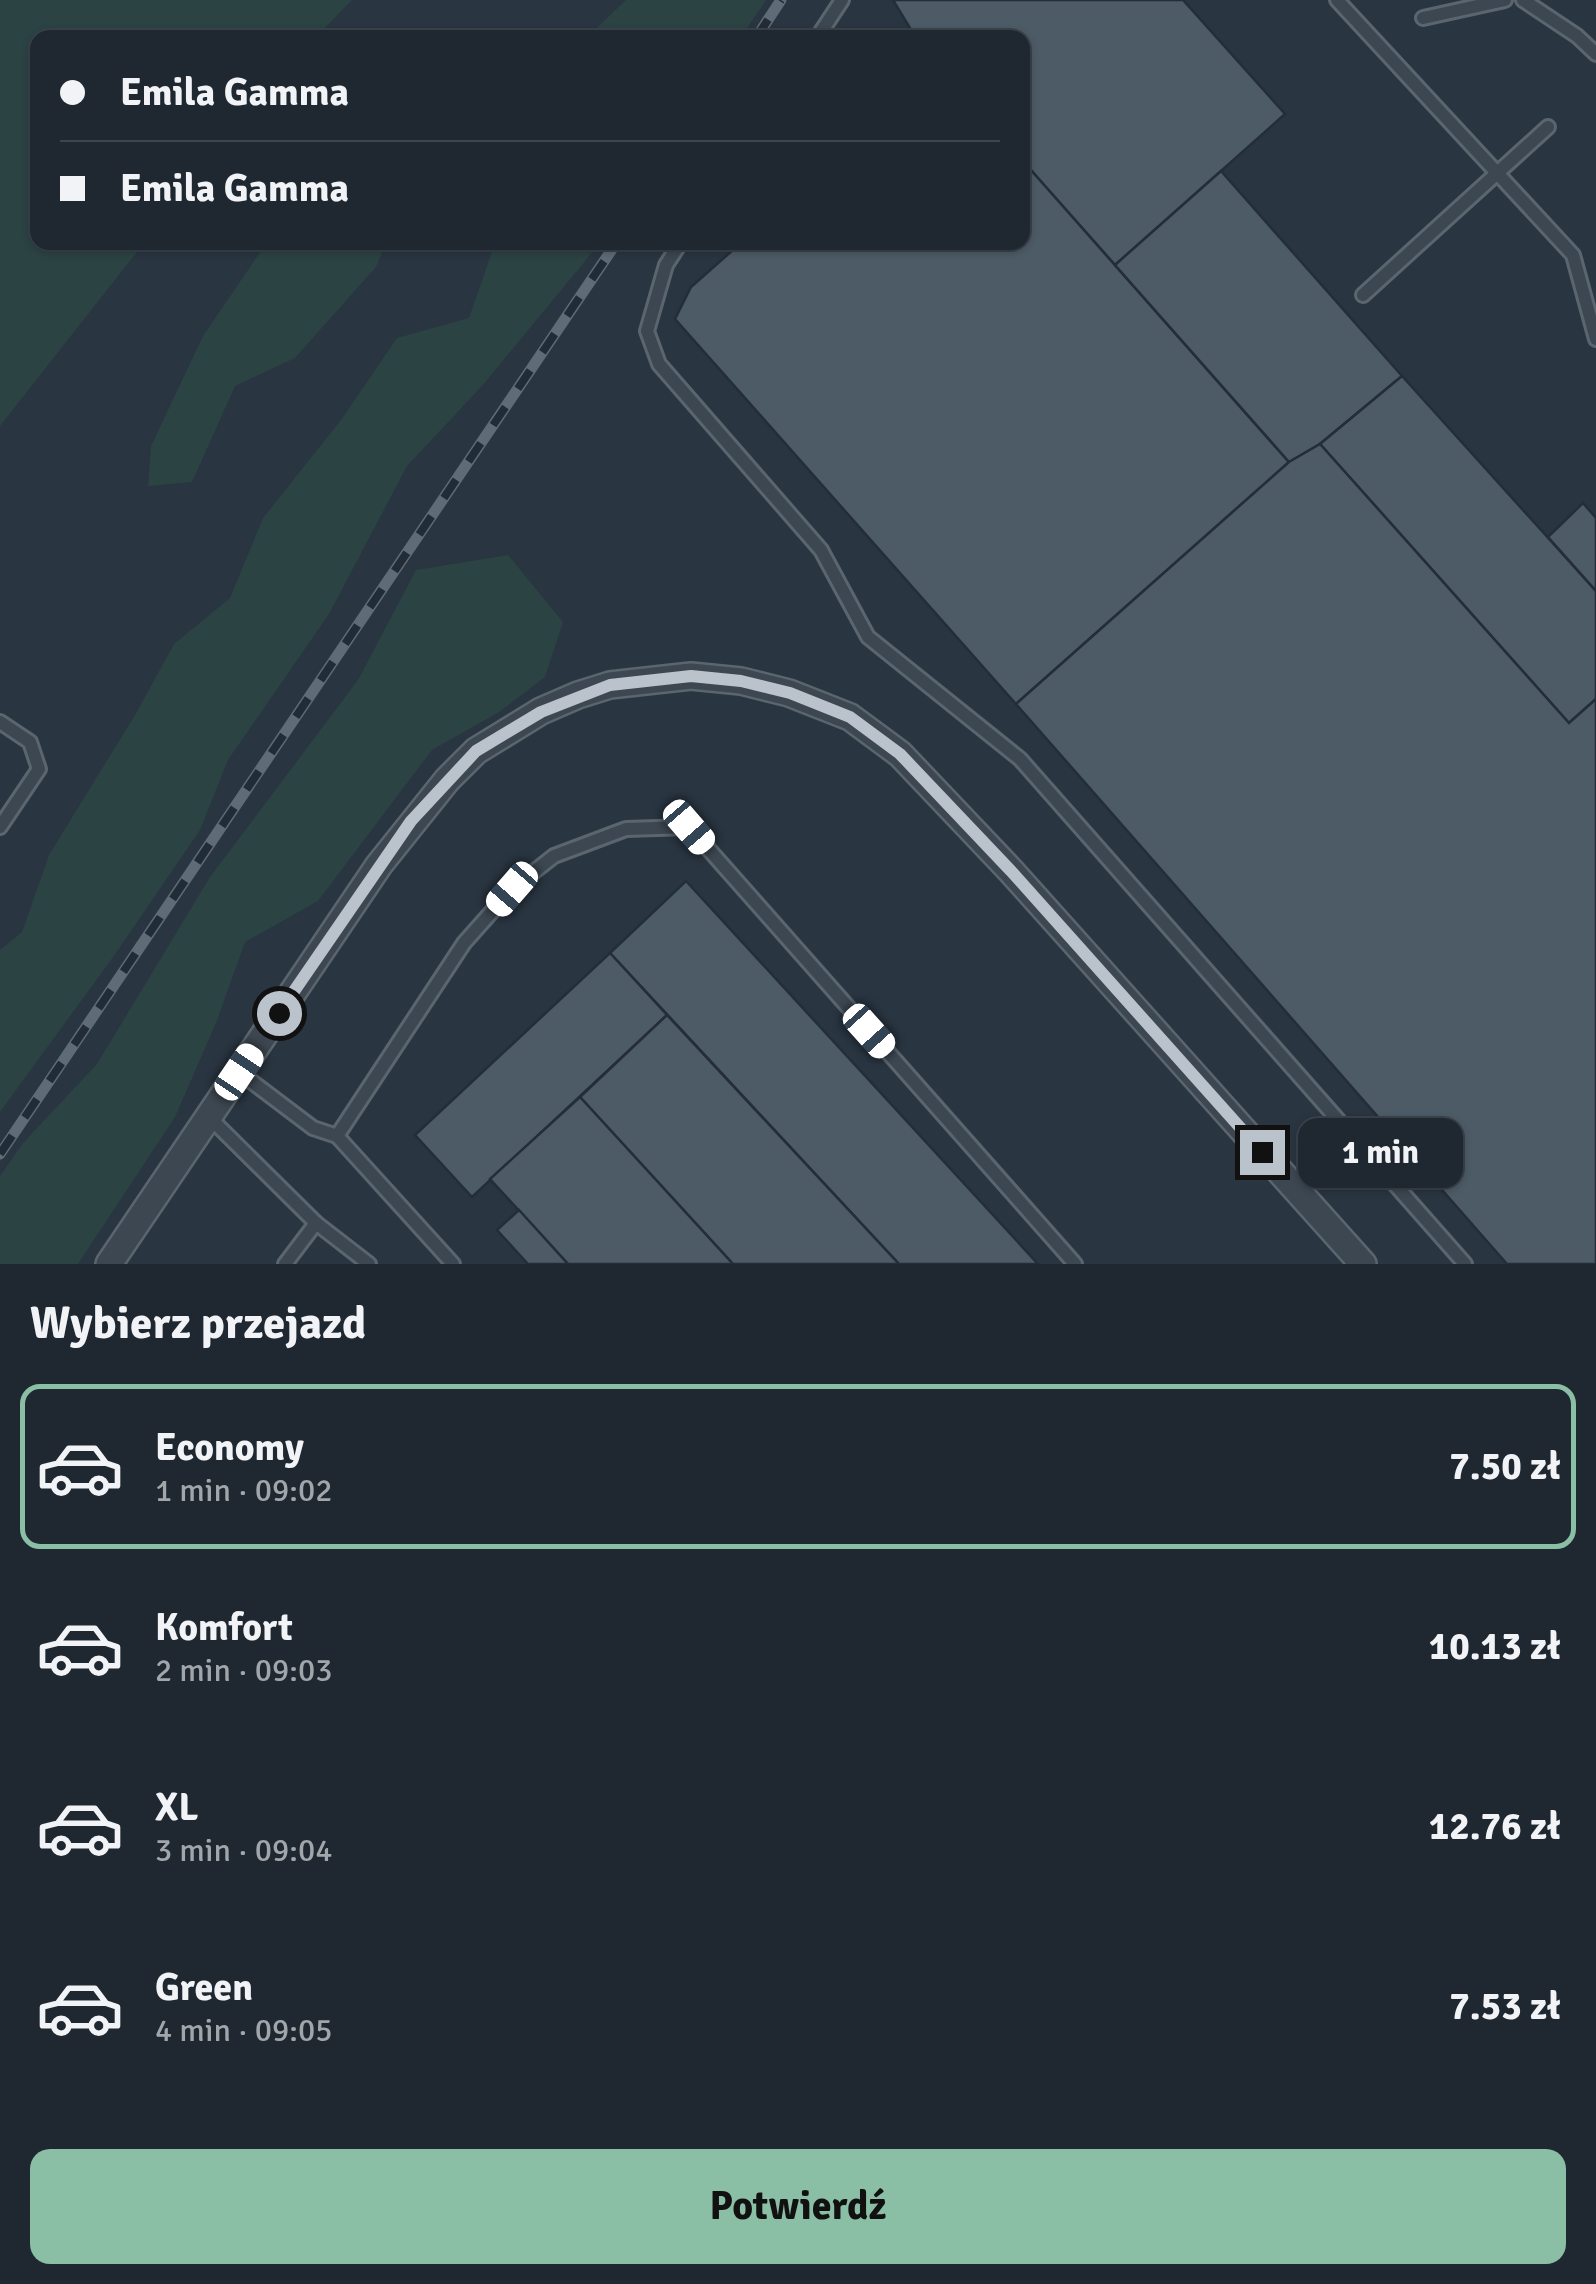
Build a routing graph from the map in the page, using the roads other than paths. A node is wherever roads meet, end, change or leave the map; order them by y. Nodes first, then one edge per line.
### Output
1 (842, 0) edge
2 (1336, 0) edge
3 (1505, 0) edge
4 (1523, 0) edge
5 (1422, 18) dead end
6 (822, 30) edge
7 (1596, 54) edge
8 (1548, 127) dead end
9 (1496, 173) junction
10 (676, 250) edge
11 (1363, 295) dead end
12 (1596, 340) edge
13 (0, 722) edge
14 (0, 827) edge
15 (239, 1072) junction
16 (209, 1116) junction
17 (337, 1136) junction
18 (316, 1223) junction
19 (109, 1264) edge
20 (285, 1264) edge
21 (370, 1264) edge
22 (453, 1264) edge
23 (1076, 1264) edge
24 (1363, 1264) edge
25 (1465, 1264) edge

1 - 6 lane
2 - 9 lane
3 - 5 lane
4 - 7 lane
8 - 9 lane
9 - 11 lane
9 - 12 lane
10 - 25 lane
13 - 14 lane
15 - 16 street
15 - 17 lane
15 - 24 street
16 - 18 lane
16 - 19 street
17 - 22 lane
17 - 23 lane
18 - 20 lane
18 - 21 lane

